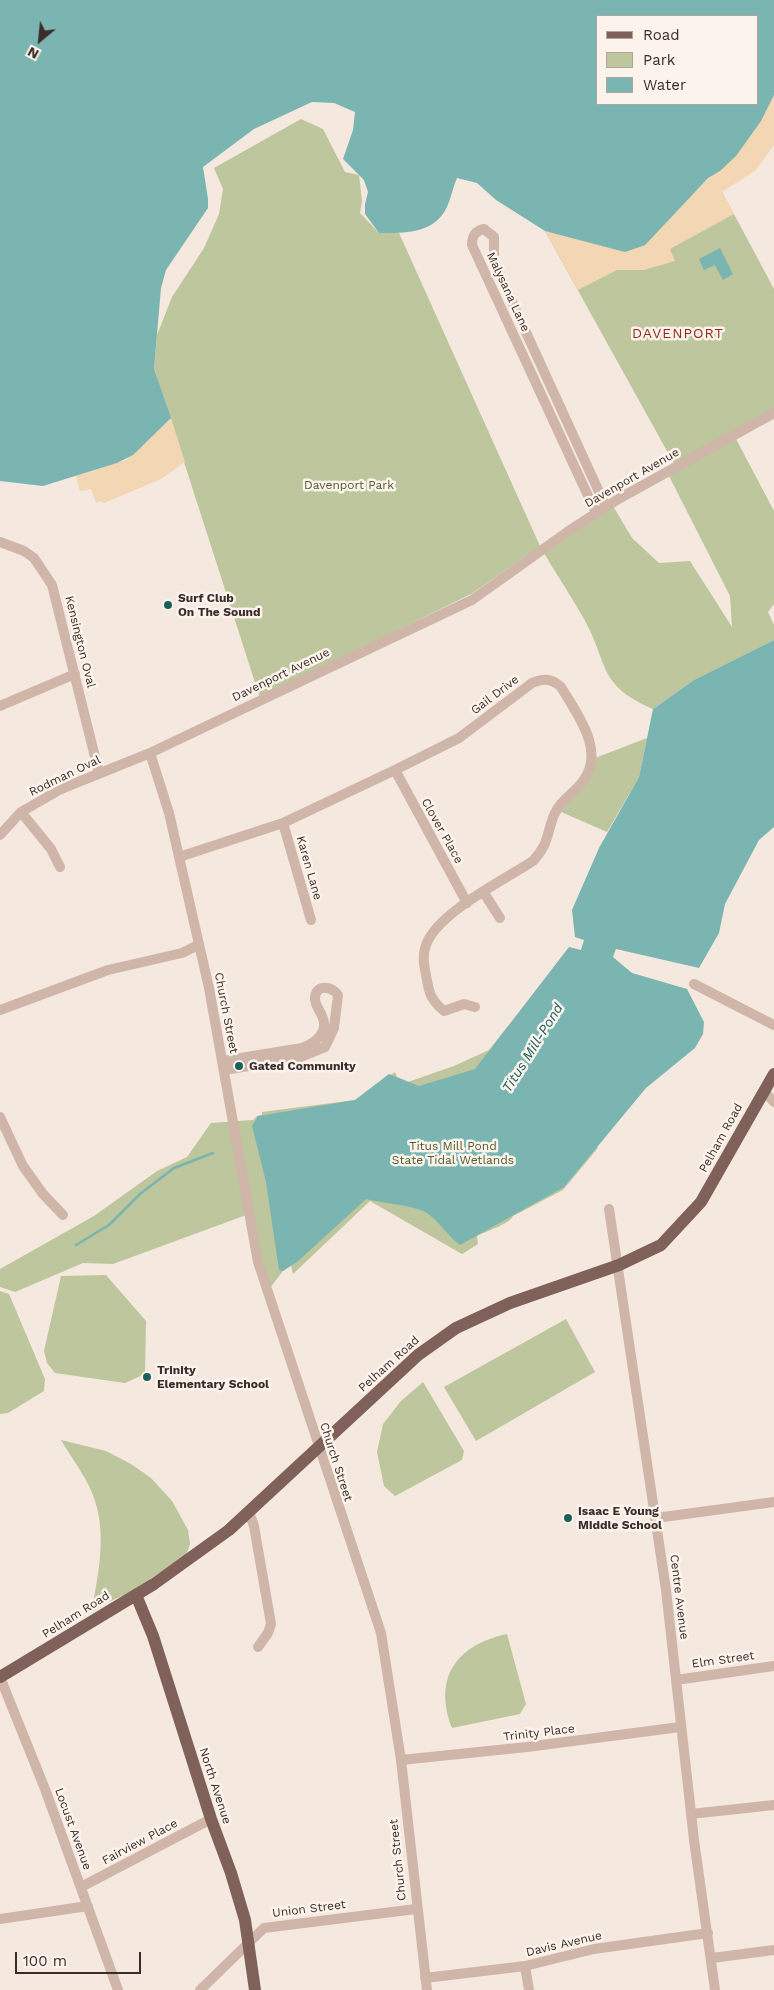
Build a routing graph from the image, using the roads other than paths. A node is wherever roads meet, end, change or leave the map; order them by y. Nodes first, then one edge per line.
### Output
1 (774, 413) edge
2 (606, 507) junction
3 (596, 513) junction
4 (0, 542) edge
5 (75, 674) junction
6 (0, 706) edge
7 (150, 753) junction
8 (395, 770) junction
9 (99, 773) junction
10 (21, 812) junction
11 (284, 822) junction
12 (0, 835) edge
13 (179, 857) junction
14 (60, 867) dead end
15 (484, 893) junction
16 (467, 903) junction
17 (500, 918) dead end
18 (311, 920) dead end
19 (198, 945) junction
20 (694, 984) dead end
21 (475, 1007) dead end
22 (0, 1010) edge
23 (774, 1025) edge
24 (223, 1065) junction
25 (774, 1074) edge
26 (764, 1091) junction
27 (774, 1102) edge
28 (0, 1117) edge
29 (609, 1209) dead end
30 (63, 1215) dead end
31 (618, 1265) junction
32 (318, 1447) junction
33 (774, 1502) edge
34 (249, 1512) junction
35 (656, 1518) junction
36 (136, 1595) junction
37 (258, 1647) dead end
38 (774, 1666) edge
39 (0, 1677) edge
40 (676, 1680) junction
41 (680, 1727) junction
42 (401, 1760) junction
43 (774, 1805) edge
44 (691, 1814) junction
45 (210, 1820) junction
46 (81, 1887) junction
47 (88, 1906) junction
48 (416, 1909) junction
49 (0, 1919) edge
50 (708, 1933) junction
51 (248, 1942) junction
52 (774, 1950) edge
53 (712, 1958) junction
54 (525, 1966) junction
55 (425, 1978) junction
56 (118, 1990) edge
57 (200, 1990) edge
58 (255, 1990) edge
59 (427, 1990) edge
60 (529, 1990) edge
61 (715, 1990) edge

1 - 2 street, Davenport Avenue
2 - 3 street, Davenport Avenue
2 - 3 street, Malysana Lane
3 - 7 street, Davenport Avenue
4 - 5 street, Kensington Oval
5 - 6 street
5 - 9 street, Kensington Oval
7 - 9 street, Rodman Oval
7 - 13 street
8 - 11 street, Gail Drive
8 - 15 street, Gail Drive
8 - 16 street, Clover Place
9 - 10 street, Rodman Oval
10 - 12 street, Rodman Oval
10 - 14 street
11 - 13 street, Gail Drive
11 - 18 street, Karen Lane
13 - 19 street
15 - 16 street, Gail Drive
15 - 17 street
16 - 21 street, Gail Drive
19 - 22 street
19 - 24 street, Church Street
20 - 23 street
24 - 24 street
24 - 32 street, Church Street
25 - 26 main road, Pelham Road
26 - 27 street
26 - 31 main road, Pelham Road
28 - 30 street
29 - 31 street, Centre Avenue
31 - 32 main road, Pelham Road
31 - 35 street, Centre Avenue
32 - 34 main road, Pelham Road
32 - 42 street, Church Street
33 - 35 street
34 - 36 main road, Pelham Road
34 - 37 street
35 - 40 street, Centre Avenue
36 - 39 main road, Pelham Road
36 - 45 main road, North Avenue
38 - 40 street, Elm Street
39 - 46 street, Locust Avenue
40 - 41 street, Centre Avenue
41 - 42 street, Trinity Place
41 - 44 street, Centre Avenue
42 - 48 street, Church Street
43 - 44 street
44 - 50 street, Centre Avenue
45 - 46 street, Fairview Place
45 - 51 main road, North Avenue
46 - 47 street, Locust Avenue
47 - 49 street
47 - 56 street, Locust Avenue
48 - 51 street, Union Street
48 - 55 street, Church Street
50 - 53 street, Centre Avenue
50 - 54 street, Davis Avenue
51 - 57 street, Union Street
51 - 58 main road, North Avenue
52 - 53 street
53 - 61 street, Centre Avenue
54 - 55 street, Davis Avenue
54 - 60 street
55 - 59 street, Church Street

